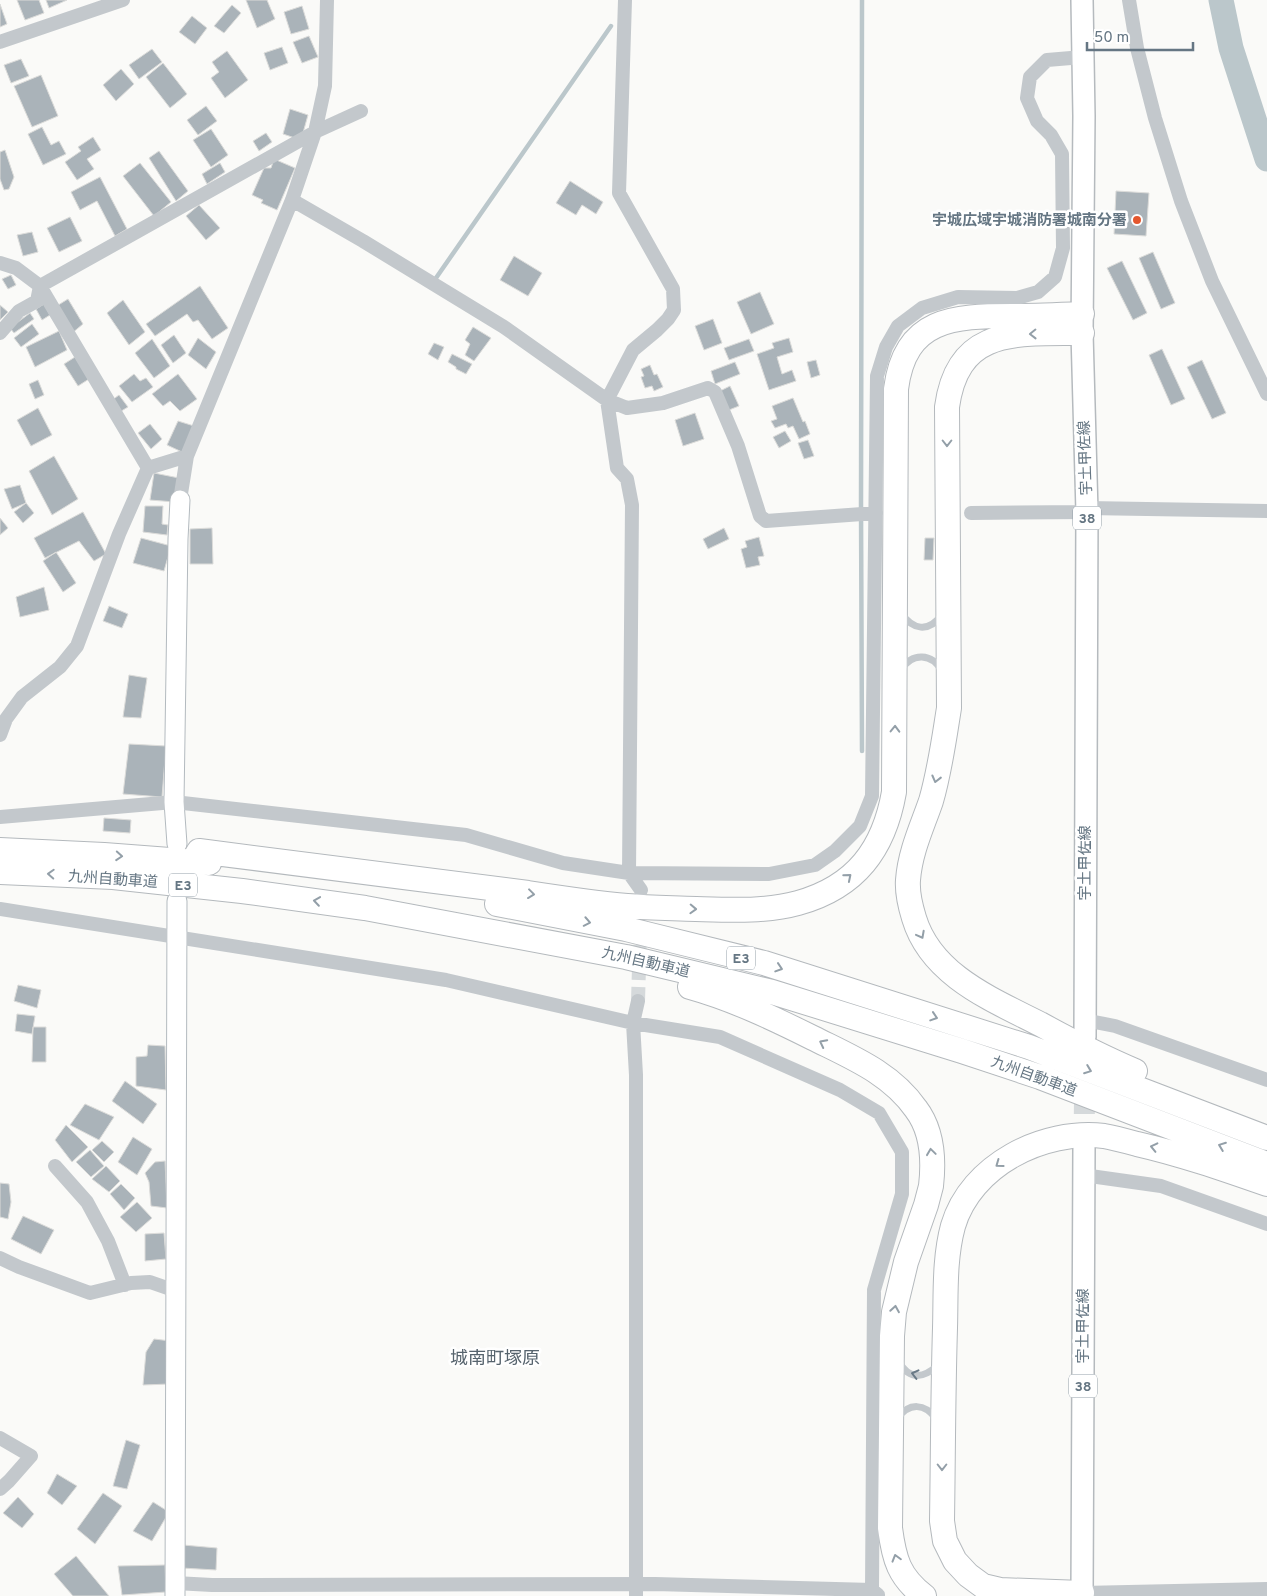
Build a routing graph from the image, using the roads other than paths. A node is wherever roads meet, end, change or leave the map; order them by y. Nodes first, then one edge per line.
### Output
1 (123, 0) edge
2 (327, 0) edge
3 (625, 0) edge
4 (1082, 0) edge
5 (1129, 0) edge
6 (0, 42) edge
7 (1083, 57) junction
8 (361, 111) dead end
9 (315, 132) junction
10 (292, 200) junction
11 (0, 263) edge
12 (40, 286) junction
13 (1082, 324) junction
14 (0, 333) edge
15 (1267, 394) edge
16 (607, 400) junction
17 (187, 456) junction
18 (148, 468) junction
19 (180, 500) joint
20 (1087, 510) junction
21 (1267, 511) edge
22 (876, 513) junction
23 (971, 513) dead end
24 (895, 604) junction
25 (947, 609) junction
26 (895, 681) junction
27 (948, 681) junction
28 (0, 735) edge
29 (174, 802) junction
30 (0, 817) edge
31 (177, 844) dead end
32 (0, 850) edge
33 (193, 861) junction
34 (0, 872) edge
35 (629, 872) junction
36 (641, 890) tunnel mouth
37 (177, 901) dead end
38 (365, 908) junction
39 (0, 909) edge
40 (178, 938) junction
41 (638, 1001) tunnel mouth
42 (633, 1022) junction
43 (1085, 1028) joint
44 (1267, 1080) edge
45 (1267, 1126) edge
46 (1267, 1138) edge
47 (1084, 1146) tunnel mouth
48 (1267, 1164) edge
49 (55, 1166) dead end
50 (1084, 1175) junction
51 (1267, 1184) edge
52 (1267, 1224) edge
53 (0, 1258) edge
54 (125, 1285) junction
55 (176, 1291) junction
56 (892, 1347) junction
57 (944, 1356) junction
58 (892, 1428) junction
59 (943, 1433) junction
60 (0, 1438) edge
61 (0, 1489) edge
62 (175, 1589) edge
63 (636, 1590) edge
64 (1267, 1590) edge
65 (875, 1593) edge
66 (1082, 1594) edge
67 (924, 1596) edge

1 - 6 street
2 - 9 street
3 - 16 street
4 - 7 main road, 宇土甲佐線 / 38
5 - 15 street
7 - 13 main road, 宇土甲佐線 / 38
7 - 22 street
8 - 9 street
9 - 10 street
9 - 12 street
10 - 16 street
10 - 17 street
11 - 12 street
12 - 14 street
12 - 18 street
13 - 20 main road, 宇土甲佐線 / 38
13 - 24 highway
13 -> 25 highway
16 - 22 street
16 - 35 street
17 - 18 street
17 - 19 street
18 - 28 street
19 - 29 street
20 - 21 street
20 - 23 street
20 - 43 main road, 宇土甲佐線 / 38
22 - 35 street
24 - 25 lane
24 - 26 highway
25 - 27 highway
26 - 27 lane
33 -> 26 highway
27 -> 45 highway
29 - 30 street
29 - 31 street
29 - 35 street
32 -> 33 highway, 九州自動車道 / E3
33 -> 46 highway, 九州自動車道 / E3
38 -> 34 highway, 九州自動車道 / E3
35 - 36 street
37 - 40 street
48 -> 38 highway, 九州自動車道 / E3
56 -> 38 highway
39 - 40 street
40 - 42 street
40 - 55 street
41 - 42 street
42 - 63 street
42 - 65 street
43 - 44 street
47 - 50 main road, 宇土甲佐線 / 38
49 - 54 street
50 - 52 street
50 - 66 main road, 宇土甲佐線 / 38
51 -> 57 highway
53 - 54 street
54 - 55 street
55 - 62 street
57 -> 56 lane
56 - 58 highway
57 - 59 highway
58 - 59 lane
67 -> 58 highway
59 -> 66 highway
60 - 61 street
62 - 63 street
63 - 65 street
64 - 66 street

